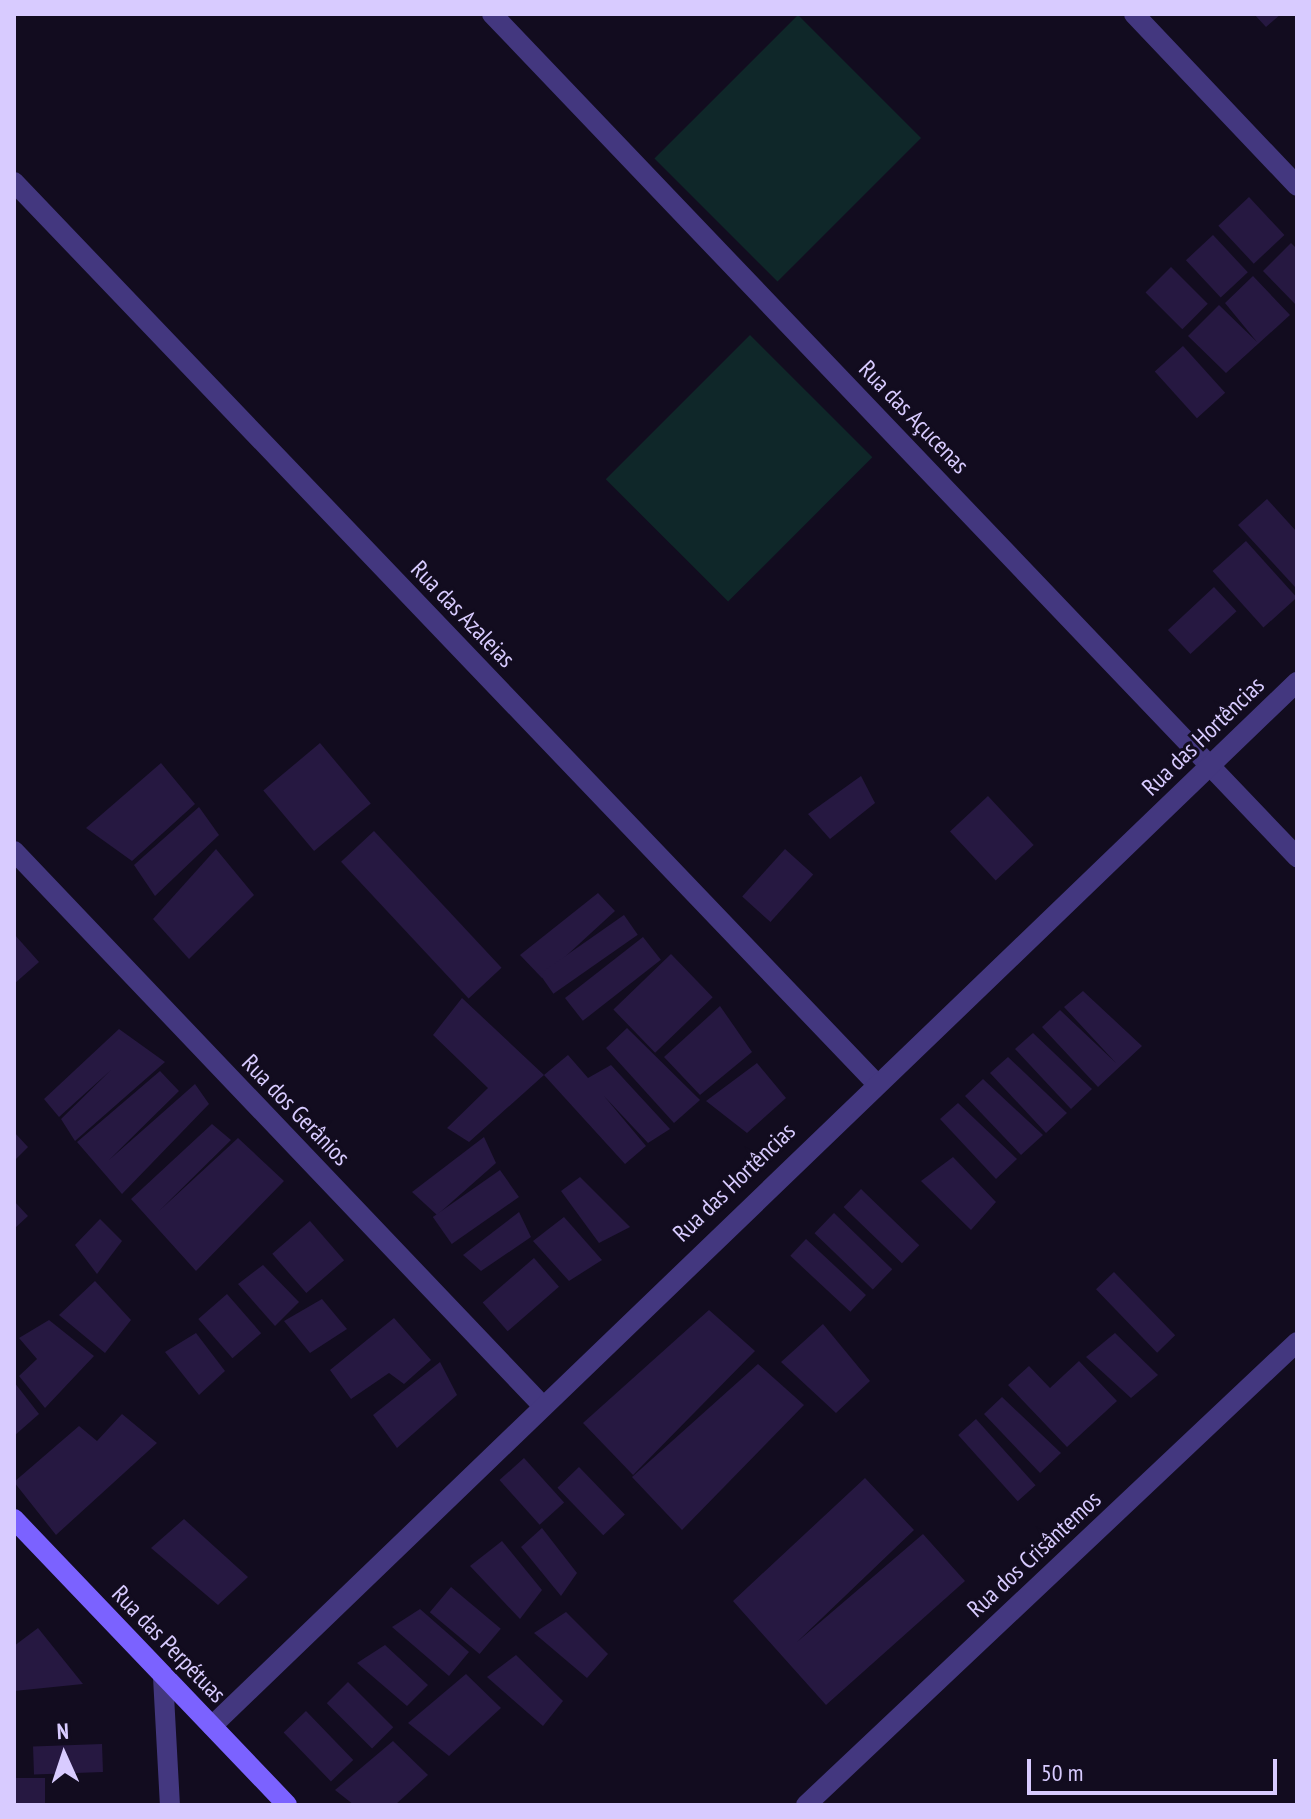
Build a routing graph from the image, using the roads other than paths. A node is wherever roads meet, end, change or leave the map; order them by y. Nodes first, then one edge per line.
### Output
1 (492, 14) edge
2 (1134, 14) edge
3 (14, 182) edge
4 (1297, 186) edge
5 (1297, 682) edge
6 (1210, 766) junction
7 (14, 851) edge
8 (1297, 857) edge
9 (875, 1082) junction
10 (1297, 1342) edge
11 (541, 1404) junction
12 (14, 1519) edge
13 (163, 1677) junction
14 (212, 1726) junction
15 (170, 1805) edge
16 (287, 1805) edge
17 (806, 1805) edge

1 - 6 street, Rua das Açucenas
2 - 4 street
3 - 9 street, Rua das Azaleias
5 - 6 street, Rua das Hortências
6 - 8 street, Rua das Açucenas
6 - 9 street, Rua das Hortências
7 - 11 street, Rua dos Gerânios
9 - 11 street, Rua das Hortências
10 - 17 street, Rua dos Crisântemos
11 - 14 street, Rua das Hortências
12 - 13 street, Rua das Perpétuas
13 - 14 street, Rua das Perpétuas
13 - 15 street
14 - 16 street, Rua das Perpétuas

